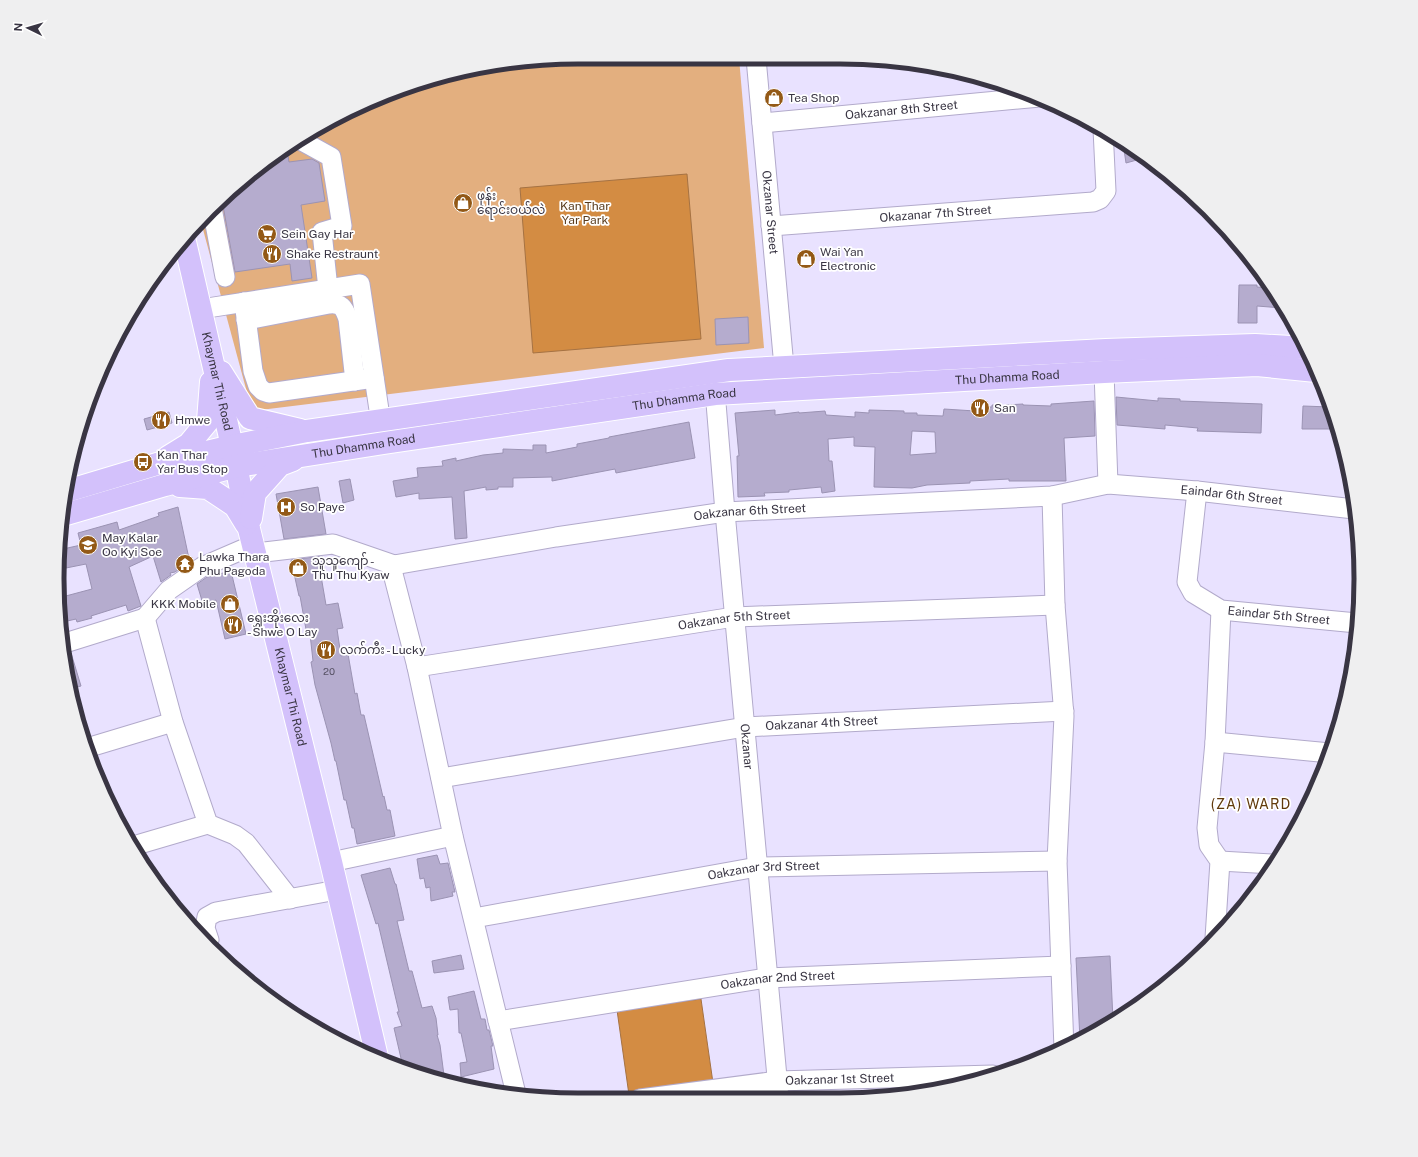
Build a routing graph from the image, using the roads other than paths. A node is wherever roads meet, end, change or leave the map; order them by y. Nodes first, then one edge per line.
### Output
1 (757, 64) edge
2 (1024, 98) edge
3 (762, 122) junction
4 (1103, 137) edge
5 (306, 143) edge
6 (213, 217) edge
7 (771, 226) junction
8 (186, 246) edge
9 (224, 277) dead end
10 (328, 289) junction
11 (201, 309) junction
12 (245, 311) junction
13 (1299, 348) edge
14 (213, 359) junction
15 (784, 367) junction
16 (1310, 370) edge
17 (713, 372) junction
18 (1104, 372) junction
19 (374, 378) junction
20 (355, 381) junction
21 (715, 394) junction
22 (381, 421) junction
23 (307, 431) junction
24 (384, 443) junction
25 (312, 454) junction
26 (234, 456) junction
27 (157, 464) junction
28 (1108, 484) junction
29 (165, 485) junction
30 (72, 490) edge
31 (1197, 491) junction
32 (1052, 496) junction
33 (1350, 508) edge
34 (725, 512) junction
35 (68, 514) edge
36 (253, 542) junction
37 (394, 565) junction
38 (1055, 605) junction
39 (1221, 610) junction
40 (734, 617) junction
41 (145, 618) junction
42 (1352, 623) edge
43 (68, 642) edge
44 (417, 667) junction
45 (1064, 711) junction
46 (172, 722) junction
47 (745, 727) junction
48 (1215, 742) junction
49 (92, 746) edge
50 (1324, 752) edge
51 (441, 778) junction
52 (208, 824) junction
53 (453, 836) junction
54 (139, 845) edge
55 (1057, 861) junction
56 (1220, 861) junction
57 (331, 862) junction
58 (1267, 864) edge
59 (757, 867) junction
60 (337, 890) junction
61 (290, 899) junction
62 (474, 918) junction
63 (1216, 929) edge
64 (207, 933) edge
65 (1060, 966) junction
66 (767, 978) junction
67 (498, 1021) junction
68 (1064, 1042) edge
69 (376, 1051) edge
70 (965, 1077) edge
71 (515, 1089) edge
72 (778, 1090) edge
73 (732, 1093) edge

1 - 3 street, Okzanar Street
2 - 3 street, Oakzanar 8th Street
3 - 7 street, Okzanar Street
4 - 7 street, Okazanar 7th Street
5 - 10 street
6 - 9 street
7 - 15 street, Okzanar Street
8 - 11 main road, Khaymar Thi Road
10 - 12 street
10 - 19 street
11 - 12 street
11 - 14 main road, Khaymar Thi Road
12 - 20 street
12 - 20 street
13 - 15 main road, Thu Dhamma Road
14 - 23 main road
14 - 26 main road, Khaymar Thi Road
14 - 27 main road
15 - 17 main road, Thu Dhamma Road
16 - 18 main road, Thu Dhamma Road
17 - 21 street, Okzanar
17 - 22 main road, Thu Dhamma Road
18 - 21 main road, Thu Dhamma Road
18 - 28 street
19 - 20 street
19 - 22 street
21 - 24 main road, Thu Dhamma Road
21 - 34 street, Okzanar
22 - 23 main road, Thu Dhamma Road
22 - 24 street
23 - 26 main road, Thu Dhamma Road
24 - 25 main road, Thu Dhamma Road
25 - 26 main road, Thu Dhamma Road
25 - 36 main road
26 - 27 main road, Thu Dhamma Road
26 - 29 main road, Thu Dhamma Road
26 - 36 main road, Khaymar Thi Road
27 - 30 main road, Thu Dhamma Road
28 - 31 street, Eaindar 6th Street
28 - 32 street, Oakzanar 6th Street
29 - 35 main road, Thu Dhamma Road
29 - 36 main road
31 - 33 street, Eaindar 6th Street
31 - 39 street, Eaindar 5th Street
32 - 34 street, Oakzanar 6th Street
32 - 38 street
34 - 37 street, Oakzanar 6th Street
34 - 40 street, Okzanar
36 - 37 street
36 - 41 street
36 - 57 main road, Khaymar Thi Road
37 - 44 street
38 - 40 street, Oakzanar 5th Street
38 - 45 street
39 - 42 street, Eaindar 5th Street
39 - 48 street
40 - 44 street, Oakzanar 5th Street
40 - 47 street, Okzanar
41 - 43 street
41 - 46 street
44 - 51 street
45 - 47 street, Oakzanar 4th Street
45 - 55 street
46 - 49 street
46 - 52 street
47 - 51 street, Oakzanar 4th Street
47 - 59 street, Okzanar
48 - 50 street
48 - 56 street
51 - 53 street
52 - 54 street
52 - 61 street
53 - 57 street
53 - 62 street
55 - 59 street, Oakzanar 3rd Street
55 - 65 street
56 - 58 street
56 - 63 street
57 - 60 main road, Khaymar Thi Road
59 - 62 street, Oakzanar 3rd Street
59 - 66 street, Okzanar
60 - 61 street
60 - 69 main road, Khaymar Thi Road
61 - 64 street
62 - 67 street
65 - 66 street, Oakzanar 2nd Street
65 - 68 street
66 - 67 street, Oakzanar 2nd Street
66 - 72 street, Okzanar
67 - 71 street
70 - 72 street, Oakzanar 1st Street
72 - 73 street, Oakzanar 1st Street

